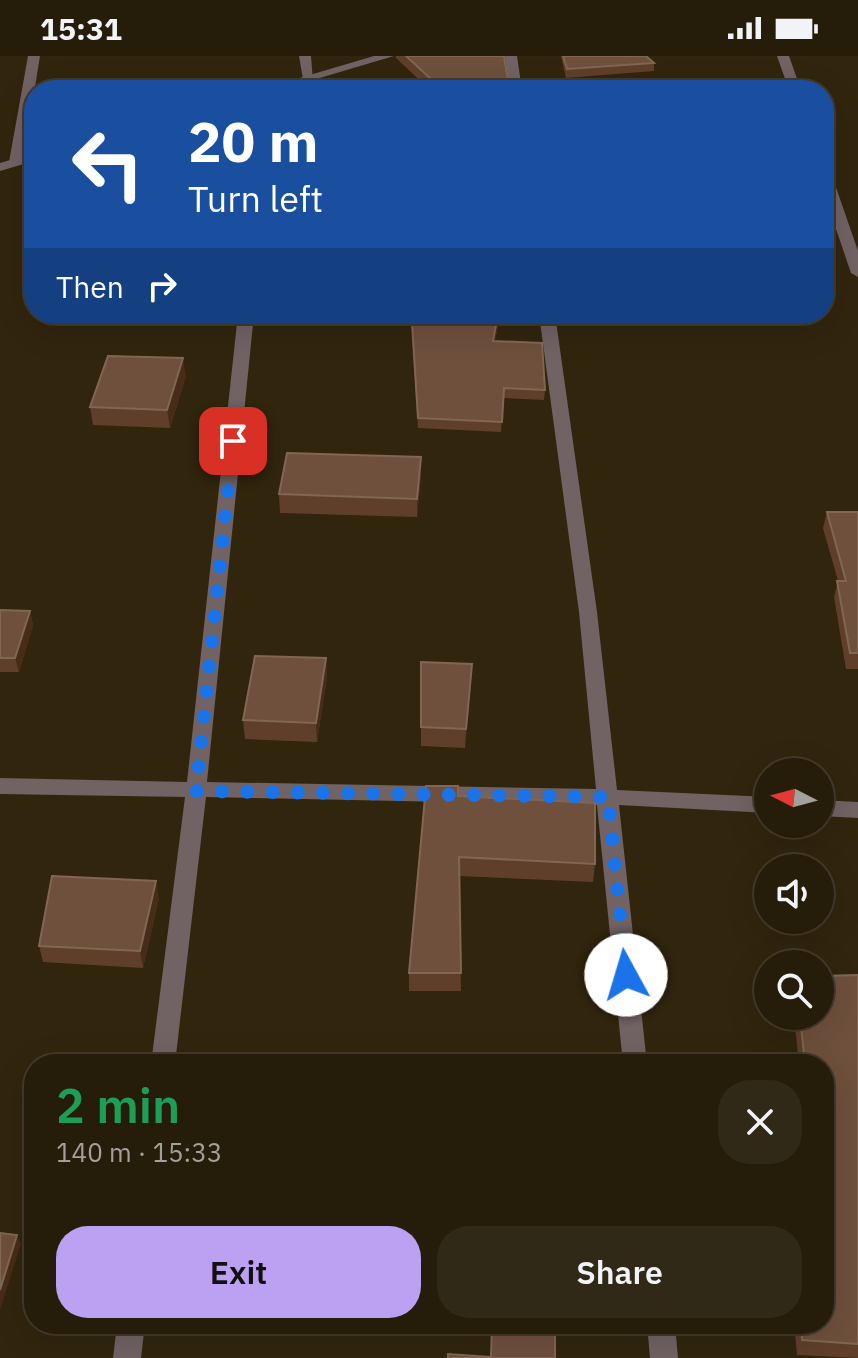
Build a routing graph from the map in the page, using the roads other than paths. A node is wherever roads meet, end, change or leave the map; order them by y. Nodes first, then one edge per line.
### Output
1 (34, 56) edge
2 (305, 56) edge
3 (388, 56) edge
4 (511, 56) edge
5 (783, 56) edge
6 (309, 79) junction
7 (30, 80) edge
8 (305, 80) edge
9 (515, 80) edge
10 (791, 80) edge
11 (24, 115) edge
12 (24, 160) edge
13 (16, 162) junction
14 (0, 167) edge
15 (834, 202) edge
16 (858, 273) edge
17 (245, 324) edge
18 (548, 324) edge
19 (0, 786) edge
20 (196, 791) junction
21 (608, 797) junction
22 (754, 804) edge
23 (834, 809) edge
24 (858, 810) edge
25 (164, 1054) edge
26 (634, 1054) edge
27 (130, 1334) edge
28 (662, 1334) edge
29 (127, 1358) edge
30 (664, 1358) edge

1 - 7 street
2 - 6 street
3 - 6 street
4 - 9 street
5 - 10 street
6 - 8 street
11 - 13 street
12 - 13 street
13 - 14 street
15 - 16 street
17 - 20 street
18 - 21 street
19 - 20 street
20 - 21 street
20 - 25 street
21 - 22 street
21 - 26 street
23 - 24 street
27 - 29 street
28 - 30 street

